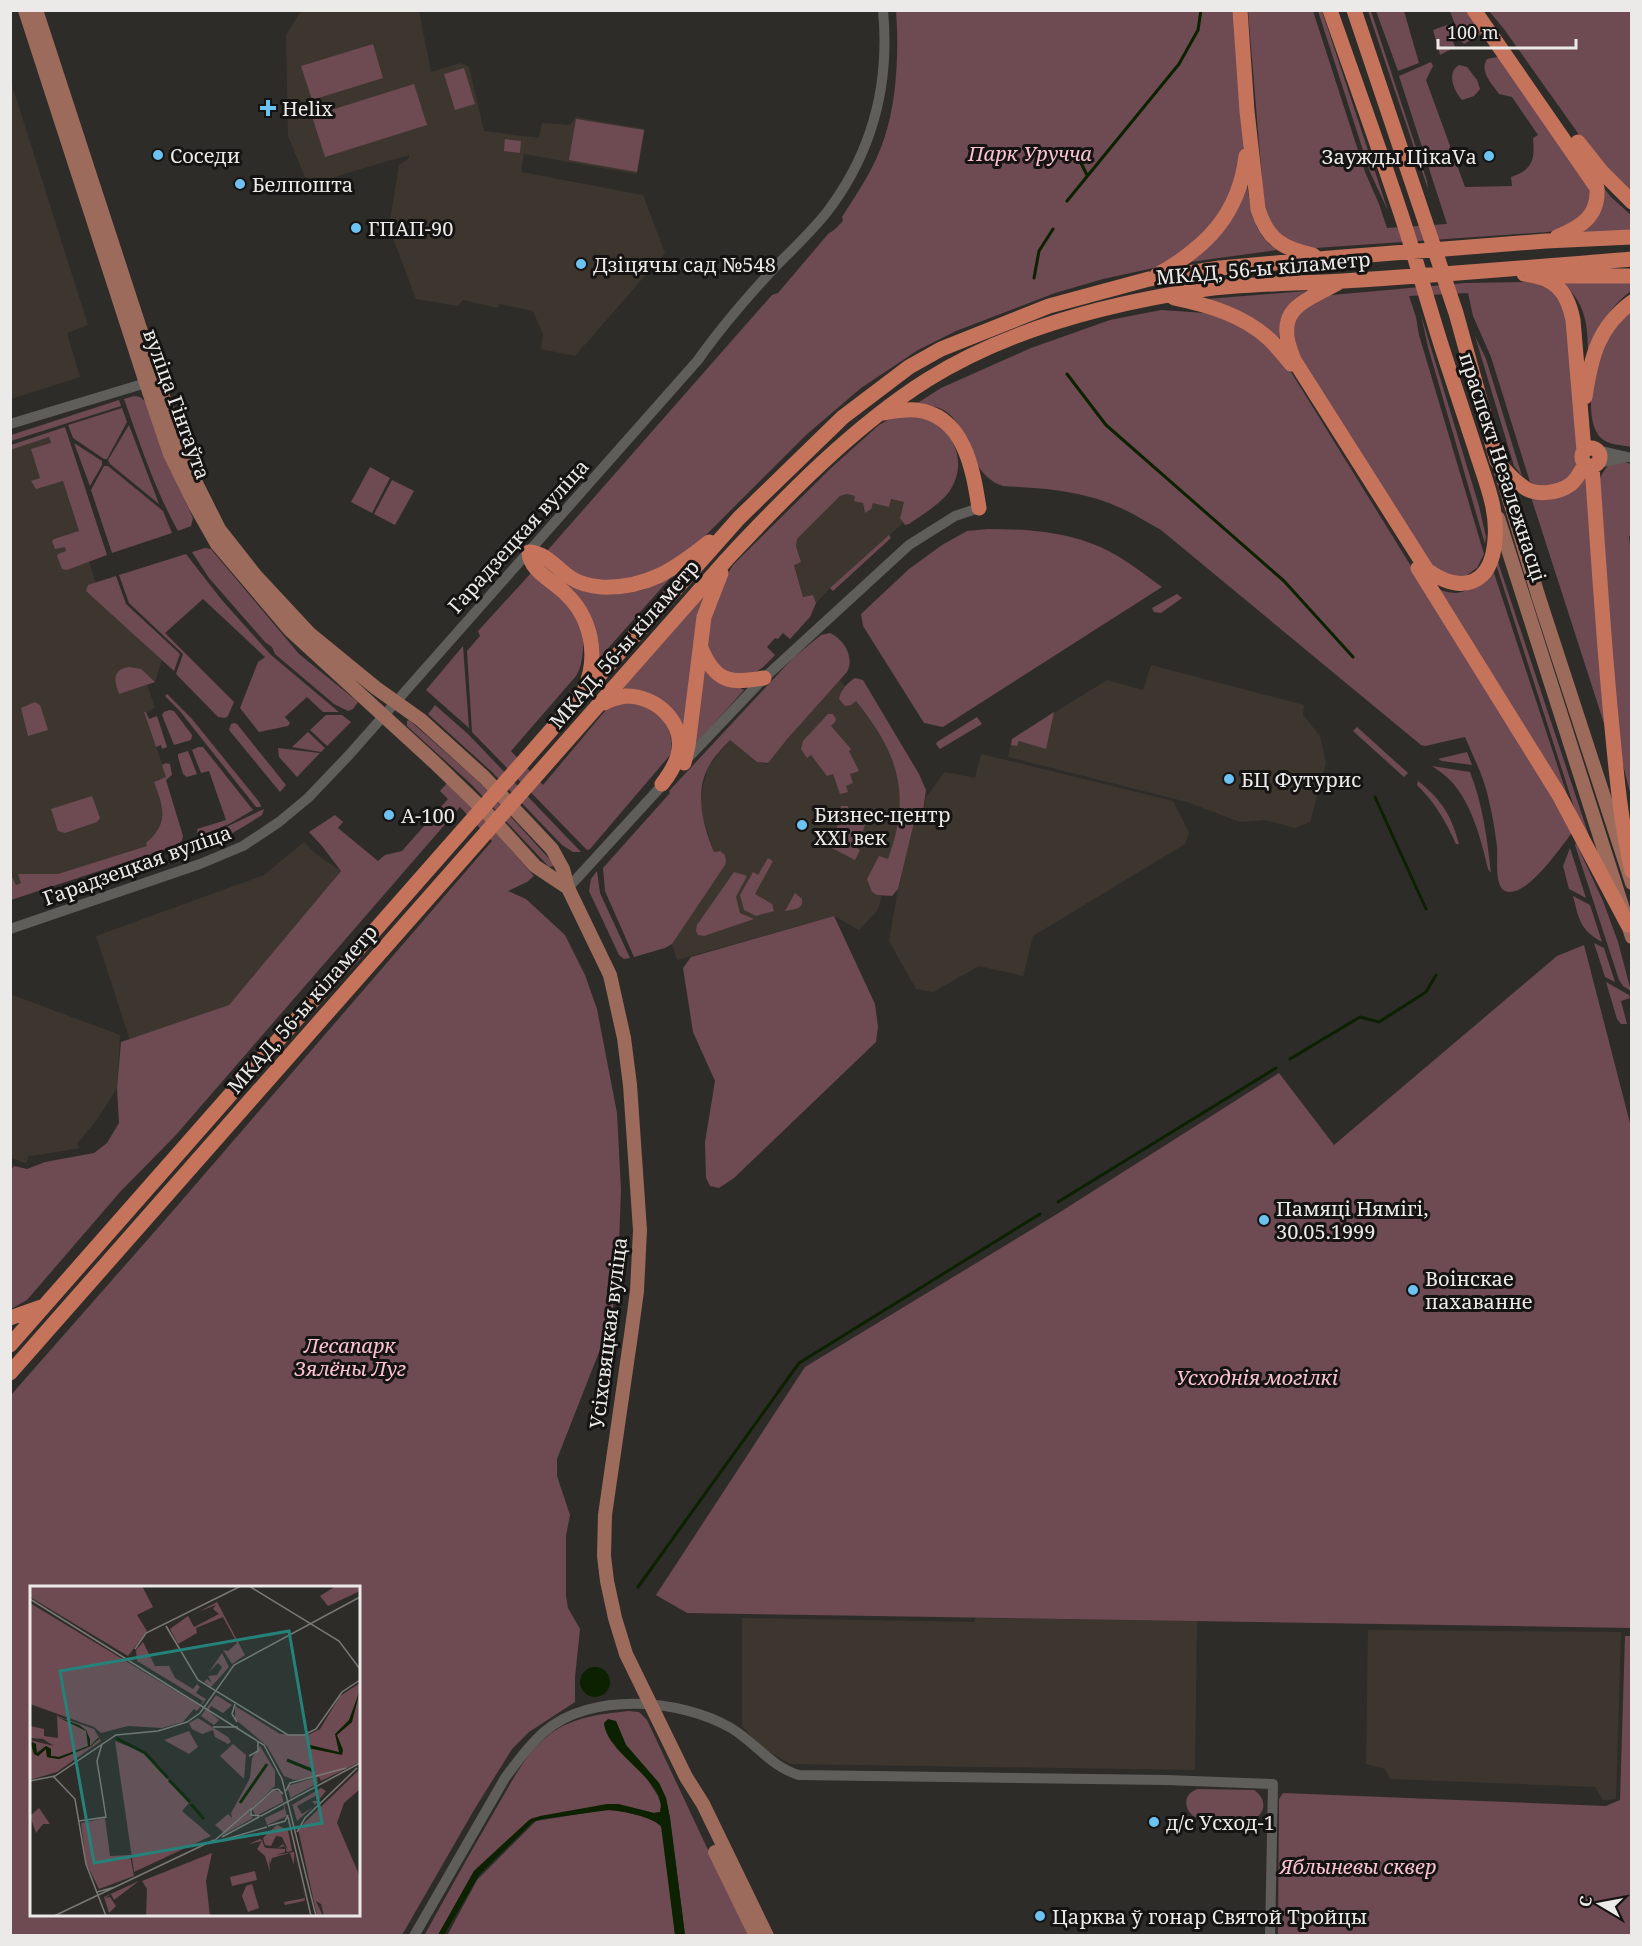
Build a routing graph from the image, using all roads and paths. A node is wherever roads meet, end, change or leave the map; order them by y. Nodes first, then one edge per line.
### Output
1 (25, 10) edge
2 (36, 10) edge
3 (883, 10) edge
4 (1242, 10) edge
5 (1330, 10) edge
6 (1354, 10) edge
7 (1474, 10) edge
8 (1485, 10) edge
9 (1502, 41) junction
10 (1247, 111) junction
11 (1632, 202) edge
12 (1632, 237) edge
13 (1546, 241) junction
14 (1330, 258) junction
15 (1632, 259) edge
16 (1494, 270) junction
17 (1541, 276) junction
18 (1632, 276) edge
19 (1149, 279) junction
20 (1341, 282) junction
21 (1166, 296) junction
22 (1632, 302) edge
23 (152, 382) junction
24 (880, 413) junction
25 (10, 424) edge
26 (1591, 457) junction
27 (1631, 458) edge
28 (1497, 460) junction
29 (1492, 501) junction
30 (979, 508) joint
31 (739, 518) junction
32 (529, 552) junction
33 (727, 559) junction
34 (701, 648) junction
35 (764, 678) junction
36 (581, 696) junction
37 (396, 702) junction
38 (601, 704) junction
39 (384, 715) junction
40 (684, 763) junction
41 (662, 784) junction
42 (504, 798) joint
43 (1632, 871) edge
44 (1632, 883) edge
45 (568, 888) junction
46 (10, 929) edge
47 (1630, 931) edge
48 (44, 1306) junction
49 (10, 1318) edge
50 (10, 1345) edge
51 (10, 1373) edge
52 (651, 1704) junction
53 (686, 1778) junction
54 (414, 1935) edge
55 (756, 1935) edge
56 (767, 1935) edge
57 (1270, 1935) edge

1 - 23 main road, вуліца Гінтаўта
2 - 23 main road, вуліца Гінтаўта
3 - 32 street, Гарадзецкая вуліца
4 - 10 highway
5 - 29 highway, праспект Незалежнасці
6 - 28 highway, праспект Незалежнасці
7 - 9 highway
8 - 9 highway
9 - 11 highway
9 - 13 highway
10 - 14 highway
10 - 19 highway
12 - 13 highway, МКАД, 56-ы кіламетр
13 - 14 highway, МКАД, 56-ы кіламетр
14 - 19 highway, МКАД, 56-ы кіламетр
15 - 16 highway
16 - 17 highway
16 - 20 highway, МКАД, 56-ы кіламетр
17 - 18 highway
17 - 26 highway
19 - 31 highway, МКАД, 56-ы кіламетр
20 - 21 highway, МКАД, 56-ы кіламетр
20 - 29 highway
21 - 24 highway, МКАД, 56-ы кіламетр
21 - 47 highway
22 - 26 highway
23 - 25 street
23 - 37 main road, вуліца Гінтаўта
23 - 39 main road, вуліца Гінтаўта
24 - 30 highway
24 - 33 highway, МКАД, 56-ы кіламетр
26 - 27 street
26 - 28 highway
26 - 43 highway
28 - 44 main road, праспект Незалежнасці
29 - 47 main road, праспект Незалежнасці
30 - 35 street
31 - 32 highway
31 - 36 highway, МКАД, 56-ы кіламетр
32 - 36 highway
32 - 37 street, Гарадзецкая вуліца
33 - 34 highway
33 - 38 highway, МКАД, 56-ы кіламетр
34 - 35 highway
34 - 40 highway
35 - 40 street
36 - 48 highway, МКАД, 56-ы кіламетр
37 - 39 street, Гарадзецкая вуліца
37 - 42 main road, вуліца Гінтаўта
38 - 41 highway
38 - 51 highway, МКАД, 56-ы кіламетр
39 - 45 main road, вуліца Гінтаўта
39 - 46 street, Гарадзецкая вуліца
40 - 41 street
41 - 45 street
42 - 45 main road, Усіхсвяцкая вуліца
45 - 52 main road, Усіхсвяцкая вуліца
48 - 49 highway
48 - 50 highway, МКАД, 56-ы кіламетр
52 - 53 main road, Усіхсвяцкая вуліца
52 - 54 street
52 - 57 street
53 - 55 main road, Усіхсвяцкая вуліца
53 - 56 main road, Усіхсвяцкая вуліца

